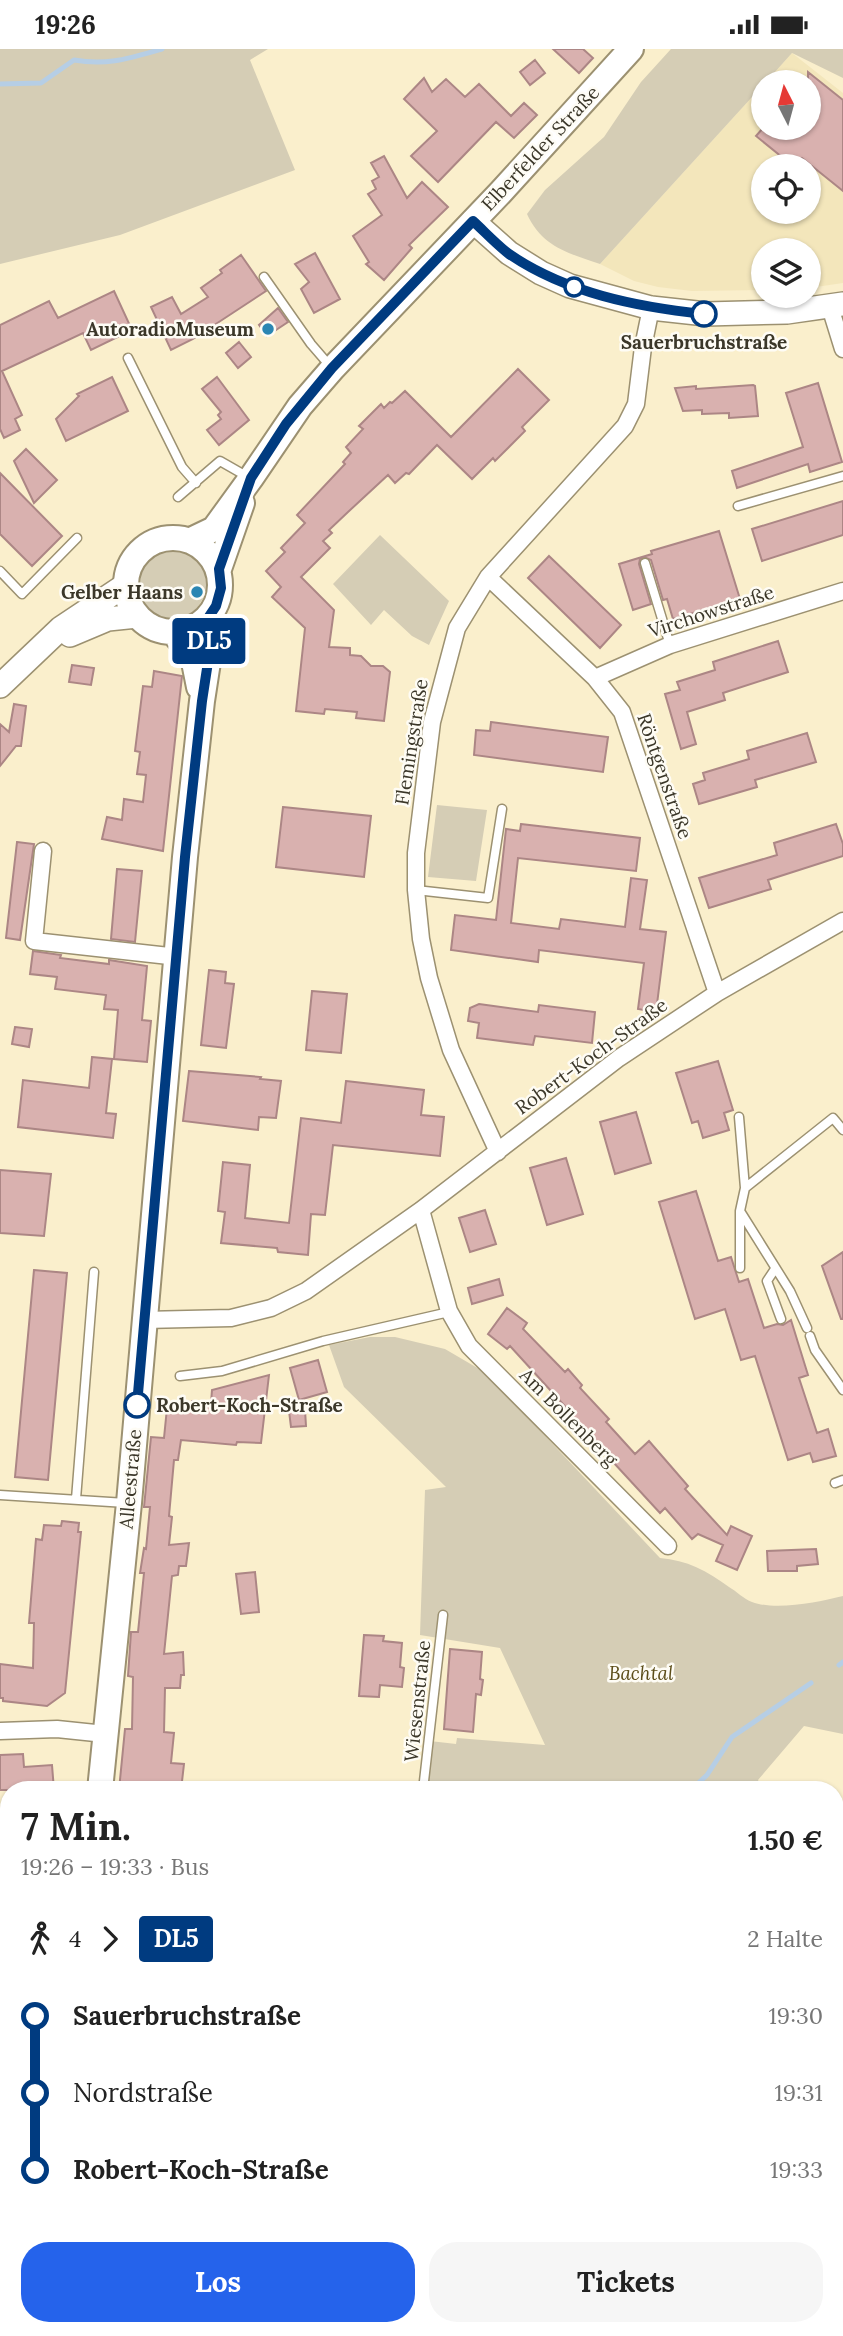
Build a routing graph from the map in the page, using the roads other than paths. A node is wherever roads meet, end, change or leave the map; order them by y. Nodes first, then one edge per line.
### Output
1 (631, 49) edge
2 (473, 221) junction
3 (264, 277) dead end
4 (836, 305) edge
5 (651, 308) junction
6 (843, 349) edge
7 (128, 358) dead end
8 (332, 368) junction
9 (843, 476) edge
10 (251, 478) junction
11 (196, 483) junction
12 (178, 497) dead end
13 (738, 506) dead end
14 (77, 538) dead end
15 (191, 540) junction
16 (645, 563) dead end
17 (219, 569) junction
18 (0, 571) edge
19 (488, 577) junction
20 (124, 586) junction
21 (843, 591) edge
22 (137, 616) junction
23 (206, 621) junction
24 (173, 632) junction
25 (670, 645) junction
26 (38, 649) junction
27 (595, 678) junction
28 (0, 686) edge
29 (202, 701) junction
30 (502, 809) dead end
31 (43, 851) dead end
32 (416, 890) junction
33 (843, 921) edge
34 (178, 957) junction
35 (717, 993) junction
36 (739, 1117) dead end
37 (843, 1130) edge
38 (498, 1152) junction
39 (745, 1188) junction
40 (421, 1210) junction
41 (740, 1211) junction
42 (740, 1268) dead end
43 (775, 1269) junction
44 (94, 1272) dead end
45 (449, 1311) junction
46 (144, 1319) junction
47 (781, 1319) dead end
48 (180, 1376) dead end
49 (843, 1391) edge
50 (0, 1495) edge
51 (76, 1499) junction
52 (129, 1503) junction
53 (667, 1546) dead end
54 (443, 1615) dead end
55 (0, 1731) edge
56 (105, 1734) junction
57 (101, 1781) edge
58 (424, 1781) edge

1 - 2 main road, Elberfelder Straße
2 - 5 main road
2 - 8 main road, Elberfelder Straße
3 - 8 lane
4 - 5 main road
4 - 6 street
5 - 19 street, Flemingstraße
7 - 11 lane
8 - 10 main road, Elberfelder Straße
9 - 13 lane
10 - 11 lane
10 - 15 main road, Elberfelder Straße
10 - 17 main road, Elberfelder Straße
11 - 12 lane
14 - 18 lane
15 - 17 main road
15 - 20 main road
16 - 25 lane
17 - 23 main road
19 - 27 street, Röntgenstraße
19 - 32 street, Flemingstraße
20 - 22 main road
20 - 26 main road
21 - 25 street, Virchowstraße
22 - 24 main road
22 - 26 main road
23 - 24 main road
23 - 29 main road, Alleestraße
24 - 29 main road, Alleestraße
25 - 27 street, Virchowstraße
26 - 28 main road
27 - 35 street, Röntgenstraße
29 - 34 main road, Alleestraße
30 - 32 lane
31 - 34 street
32 - 38 street, Flemingstraße
33 - 35 street, Robert-Koch-Straße
34 - 46 main road, Alleestraße
35 - 38 street, Robert-Koch-Straße
36 - 39 lane
37 - 39 lane
38 - 40 street, Robert-Koch-Straße
39 - 41 lane
40 - 45 street, Am Bollenberg
40 - 46 street, Robert-Koch-Straße
41 - 42 lane
41 - 43 lane
43 - 47 lane
43 - 49 lane
44 - 51 lane
45 - 48 lane
45 - 53 street, Am Bollenberg
46 - 52 main road, Alleestraße
50 - 51 lane
51 - 52 lane
52 - 56 main road, Alleestraße
54 - 58 lane, Wiesenstraße
55 - 56 street
56 - 57 main road, Alleestraße

